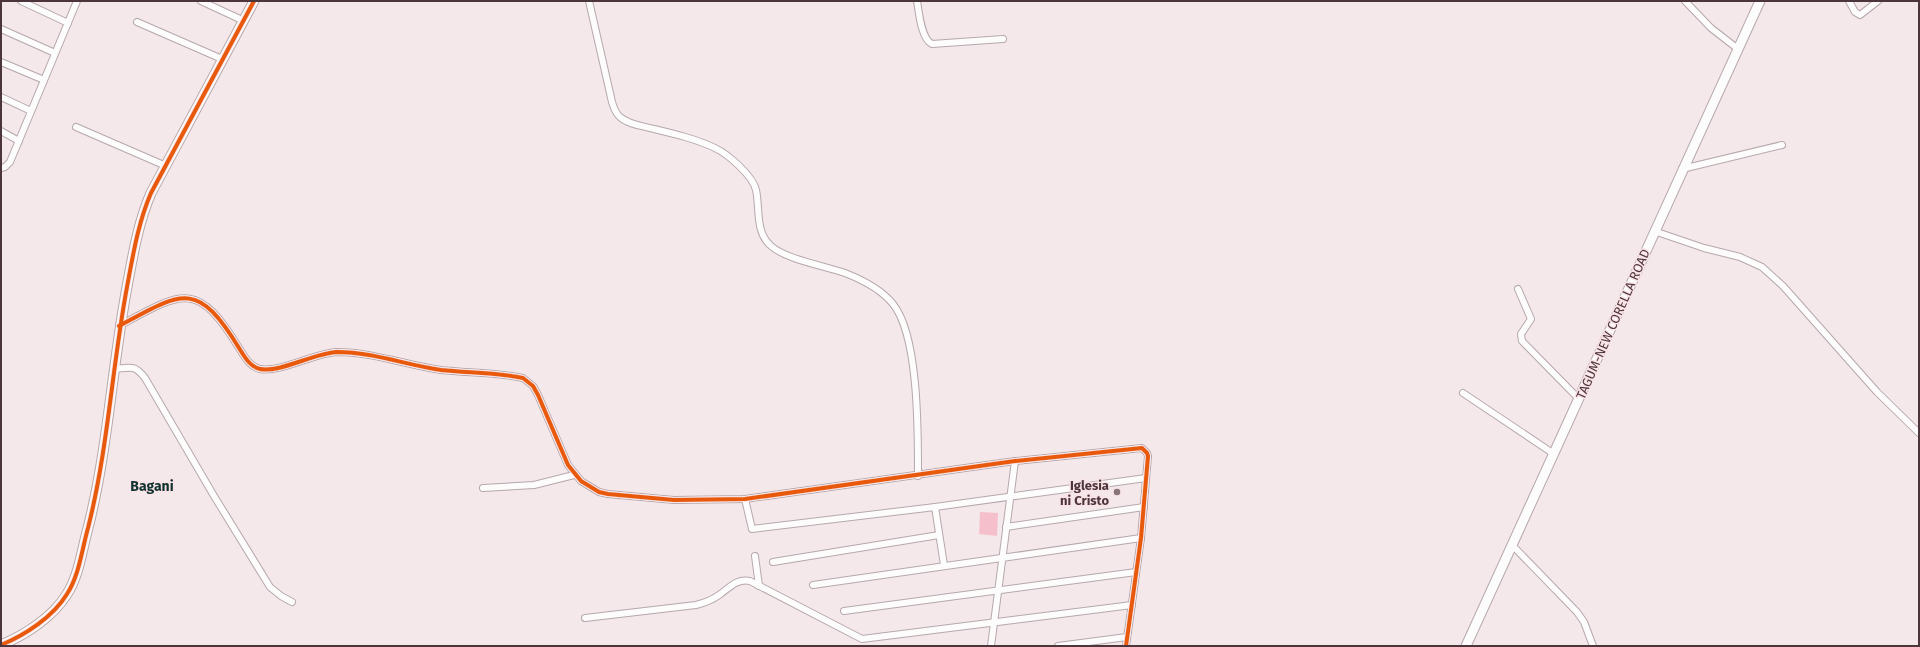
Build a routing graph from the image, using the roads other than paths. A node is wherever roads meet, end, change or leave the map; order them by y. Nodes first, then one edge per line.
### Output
1 (21, 1) edge
2 (77, 1) edge
3 (201, 1) edge
4 (254, 1) edge
5 (589, 1) edge
6 (917, 1) edge
7 (1685, 1) edge
8 (1760, 1) edge
9 (1849, 1) edge
10 (1878, 1) edge
11 (242, 20) junction
12 (137, 22) dead end
13 (68, 23) junction
14 (1, 29) edge
15 (1004, 39) dead end
16 (1738, 49) junction
17 (55, 54) junction
18 (222, 59) junction
19 (1, 62) edge
20 (44, 80) junction
21 (1, 97) edge
22 (31, 111) junction
23 (76, 127) dead end
24 (1, 132) edge
25 (19, 141) junction
26 (1782, 145) dead end
27 (166, 166) junction
28 (1, 168) edge
29 (1682, 169) junction
30 (1654, 231) junction
31 (1518, 289) dead end
32 (119, 326) junction
33 (115, 369) junction
34 (1463, 393) dead end
35 (1579, 399) junction
36 (1919, 433) edge
37 (1554, 454) junction
38 (1015, 461) junction
39 (574, 475) junction
40 (918, 476) junction
41 (1146, 478) junction
42 (483, 488) dead end
43 (1010, 496) junction
44 (745, 499) junction
45 (935, 507) junction
46 (1144, 507) junction
47 (1006, 528) junction
48 (939, 535) junction
49 (1141, 538) junction
50 (1512, 545) junction
51 (755, 556) dead end
52 (1003, 557) junction
53 (774, 562) dead end
54 (944, 565) junction
55 (1136, 572) junction
56 (813, 585) dead end
57 (759, 586) junction
58 (998, 590) junction
59 (292, 602) dead end
60 (1132, 605) junction
61 (844, 611) dead end
62 (585, 618) dead end
63 (994, 623) junction
64 (1127, 637) junction
65 (862, 643) edge
66 (1, 646) edge
67 (991, 646) edge
68 (1058, 646) edge
69 (1126, 646) edge
70 (1466, 646) edge
71 (1593, 646) edge

1 - 13 street
2 - 13 street
3 - 11 street
4 - 11 street
5 - 40 street
6 - 15 street
7 - 16 street
8 - 16 street, TAGUM-NEW CORELLA ROAD
9 - 10 street
11 - 18 street
12 - 18 street
13 - 17 street
14 - 17 street
16 - 29 street, TAGUM-NEW CORELLA ROAD
17 - 20 street
18 - 27 street
19 - 20 street
20 - 22 street
21 - 22 street
22 - 25 street
23 - 27 street
24 - 25 street
25 - 28 street
26 - 29 street
27 - 32 street
29 - 30 street, TAGUM-NEW CORELLA ROAD
30 - 35 street, TAGUM-NEW CORELLA ROAD
30 - 36 street
31 - 35 street
32 - 33 street
32 - 39 street
33 - 59 street
33 - 66 street
34 - 37 street
35 - 37 street, TAGUM-NEW CORELLA ROAD
37 - 50 street, TAGUM-NEW CORELLA ROAD
38 - 40 street
38 - 41 street
38 - 43 street
39 - 42 street
39 - 44 street
40 - 44 street
41 - 43 street
41 - 46 street
43 - 45 street
43 - 47 street
44 - 45 street
45 - 48 street
46 - 47 street
46 - 49 street
47 - 52 street
48 - 53 street
48 - 54 street
49 - 52 street
49 - 55 street
50 - 70 street, TAGUM-NEW CORELLA ROAD
50 - 71 street
51 - 57 street
52 - 54 street
52 - 58 street
54 - 56 street
55 - 58 street
55 - 60 street
57 - 62 street
57 - 65 street
58 - 61 street
58 - 63 street
60 - 63 street
60 - 64 street
63 - 65 street
63 - 67 street
64 - 68 street
64 - 69 street

